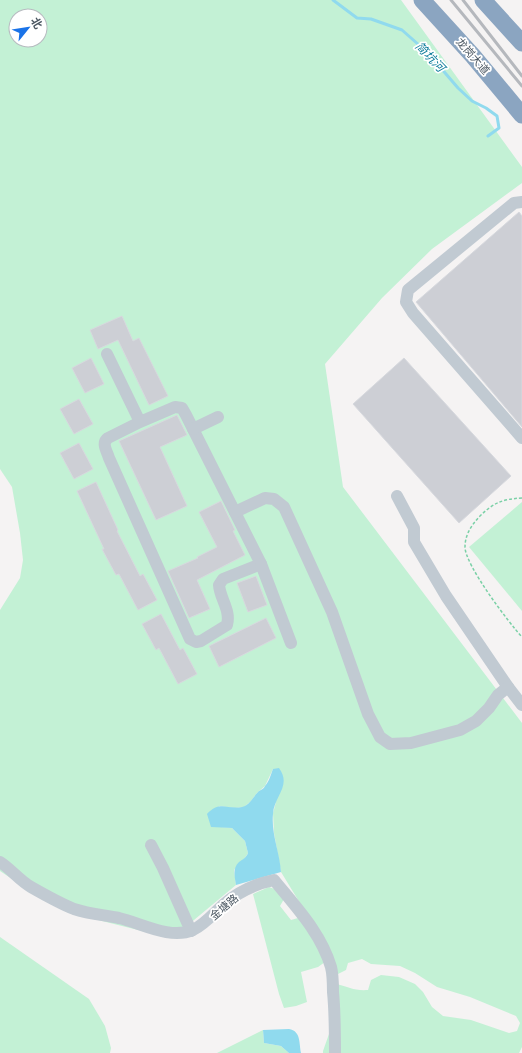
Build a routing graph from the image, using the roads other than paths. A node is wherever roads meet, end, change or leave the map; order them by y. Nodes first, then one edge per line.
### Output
1 (422, 0) edge
2 (483, 0) edge
3 (522, 43) edge
4 (522, 114) edge
5 (522, 202) edge
6 (106, 354) dead end
7 (218, 417) dead end
8 (140, 422) junction
9 (193, 429) junction
10 (522, 438) edge
11 (397, 496) dead end
12 (235, 512) junction
13 (261, 564) junction
14 (291, 643) dead end
15 (508, 687) junction
16 (522, 705) edge
17 (151, 845) dead end
18 (0, 862) edge
19 (191, 931) junction
20 (335, 1053) edge

1 - 4 highway, 龙岗大道
2 - 3 highway
5 - 10 street
6 - 8 street
7 - 9 street
8 - 9 street
8 - 13 street
9 - 12 street
11 - 15 street
12 - 13 street
12 - 15 street
13 - 14 street
15 - 16 street
17 - 19 street
18 - 19 street
19 - 20 street, 金塘路

